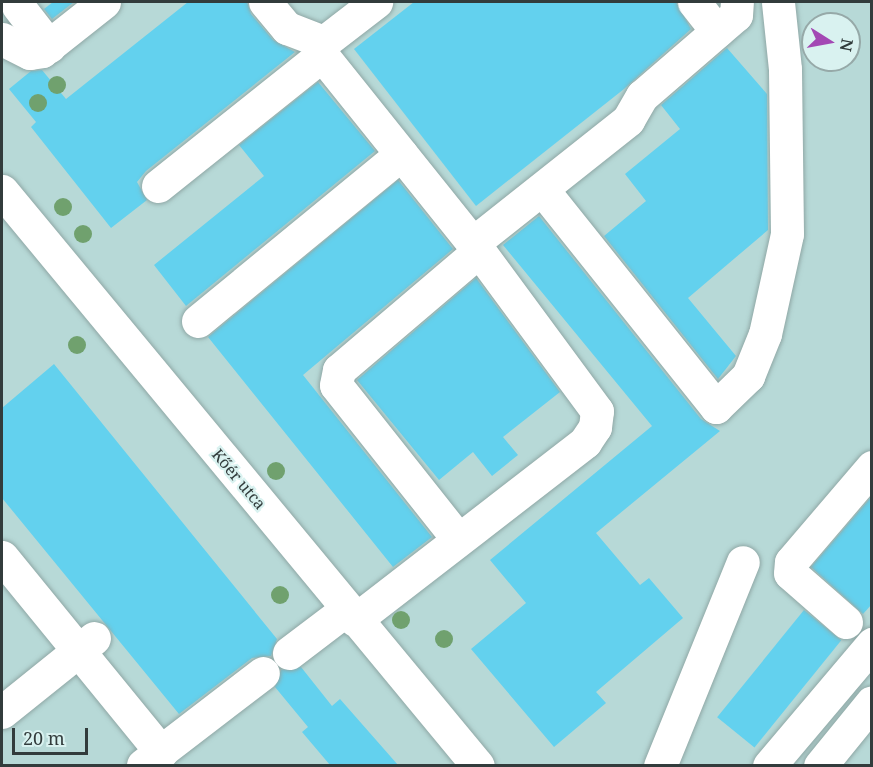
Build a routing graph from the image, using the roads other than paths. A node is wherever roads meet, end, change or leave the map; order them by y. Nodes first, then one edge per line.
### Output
1 (265, 2) edge
2 (376, 2) edge
3 (694, 2) edge
4 (737, 2) edge
5 (778, 2) edge
6 (21, 7) edge
7 (81, 15) edge
8 (717, 31) junction
9 (2, 39) edge
10 (323, 49) junction
11 (401, 154) junction
12 (158, 186) dead end
13 (542, 189) junction
14 (2, 191) edge
15 (476, 247) junction
16 (198, 321) dead end
17 (872, 467) edge
18 (458, 538) junction
19 (2, 557) edge
20 (744, 562) dead end
21 (351, 615) junction
22 (846, 622) dead end
23 (86, 644) junction
24 (872, 644) edge
25 (289, 653) dead end
26 (263, 674) dead end
27 (872, 702) edge
28 (2, 712) edge
29 (152, 759) edge
30 (478, 765) edge
31 (660, 765) edge
32 (769, 765) edge
33 (820, 765) edge

1 - 10 street
2 - 10 street
3 - 8 street
4 - 8 street
5 - 13 street
6 - 7 street
7 - 9 street
8 - 13 street
10 - 11 street
10 - 12 street
11 - 15 street
11 - 16 street
13 - 15 street
14 - 21 street, Kőér utca
15 - 18 street
15 - 18 street
17 - 22 street
18 - 21 street
19 - 23 street
20 - 31 street
21 - 25 street
21 - 30 street, Kőér utca
23 - 28 street
23 - 29 street
24 - 32 street
26 - 29 street
27 - 33 street

